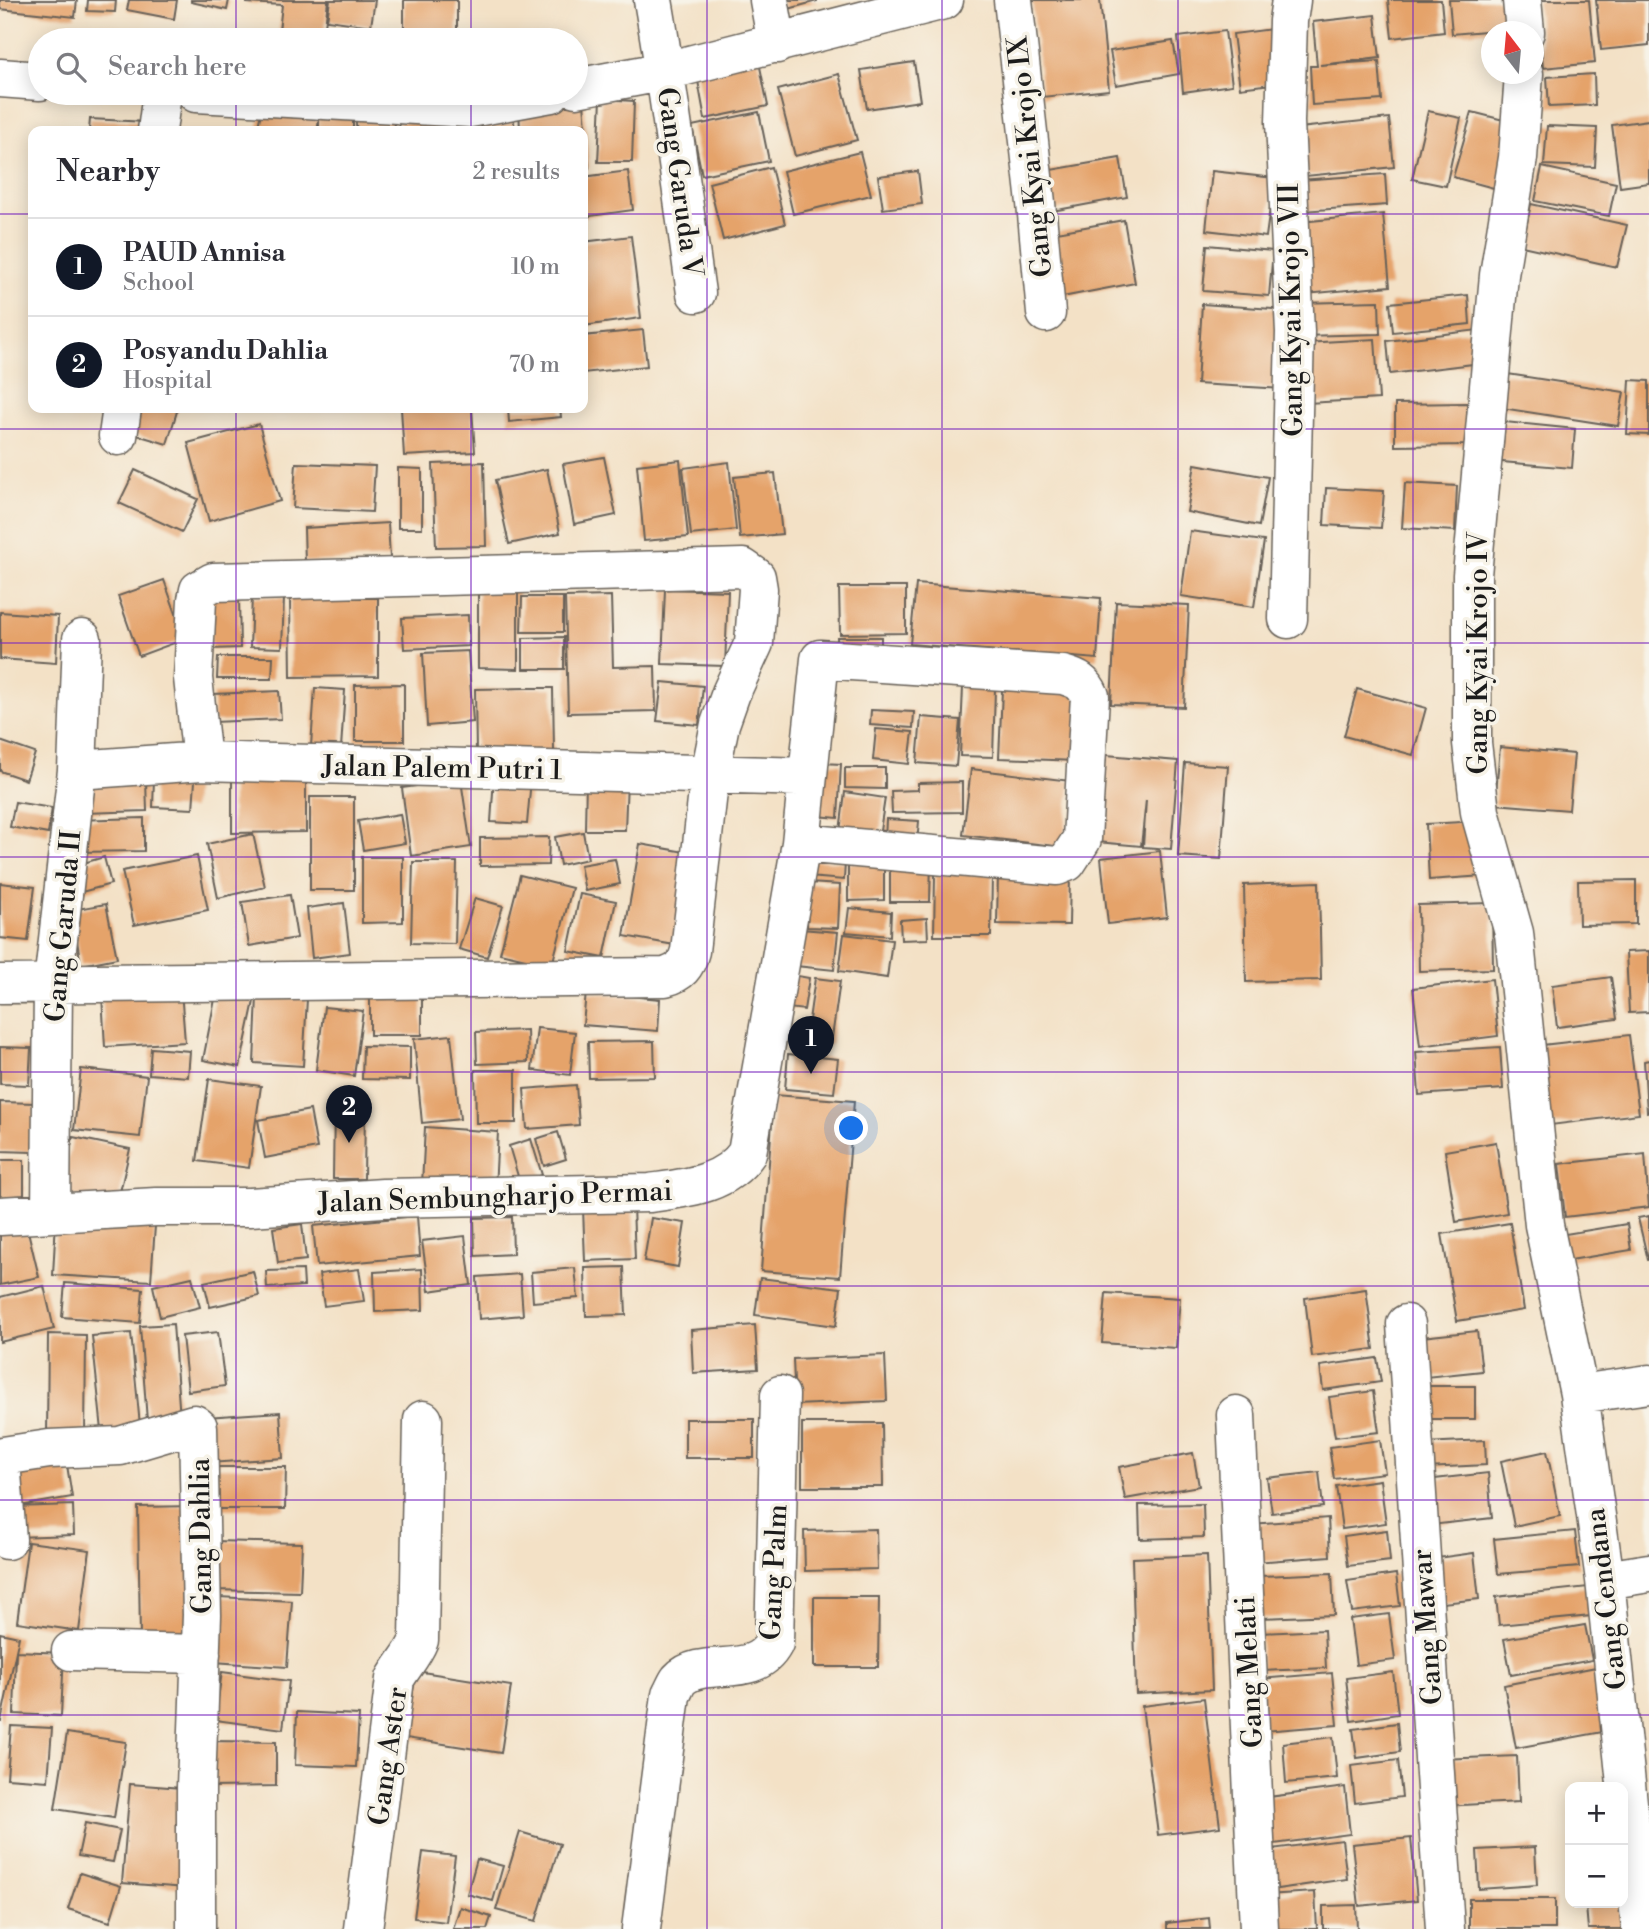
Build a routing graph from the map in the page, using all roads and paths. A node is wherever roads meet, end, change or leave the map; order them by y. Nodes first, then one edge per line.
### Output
1 (653, 0) edge
2 (769, 0) edge
3 (944, 0) edge
4 (1013, 0) edge
5 (1292, 0) edge
6 (1522, 0) edge
7 (1524, 21) edge
8 (777, 44) junction
9 (666, 71) junction
10 (0, 78) edge
11 (28, 80) edge
12 (1523, 84) edge
13 (588, 86) edge
14 (160, 105) edge
15 (319, 105) edge
16 (516, 105) edge
17 (472, 120) edge
18 (158, 126) edge
19 (696, 293) dead end
20 (1046, 313) dead end
21 (1288, 620) dead end
22 (82, 639) dead end
23 (202, 761) junction
24 (77, 771) junction
25 (710, 774) junction
26 (807, 777) junction
27 (800, 843) junction
28 (0, 984) edge
29 (53, 984) junction
30 (51, 1213) junction
31 (0, 1216) edge
32 (1406, 1324) dead end
33 (1649, 1384) edge
34 (1579, 1394) junction
35 (780, 1395) dead end
36 (1236, 1415) dead end
37 (423, 1420) dead end
38 (7, 1540) dead end
39 (1649, 1573) edge
40 (1605, 1580) junction
41 (71, 1651) dead end
42 (201, 1654) junction
43 (196, 1929) edge
44 (363, 1929) edge
45 (641, 1929) edge
46 (1259, 1929) edge
47 (1445, 1929) edge
48 (1641, 1929) edge

1 - 9 street, Gang Garuda V
2 - 8 street
3 - 8 street
4 - 20 street, Gang Kyai Krojo IX
5 - 21 street, Gang Kyai Krojo VII
6 - 7 street
8 - 9 street
9 - 13 street
9 - 19 street, Gang Garuda V
10 - 11 street
12 - 34 street, Gang Kyai Krojo IV
14 - 18 street
15 - 17 street
16 - 17 street
22 - 24 street, Gang Garuda II
23 - 24 street, Jalan Palem Putri 1
23 - 25 street, Jalan Palem Putri 1
23 - 25 street
24 - 29 street, Gang Garuda II
25 - 26 street, Jalan Palem Putri 1
25 - 29 street
26 - 27 street, Jalan Sembungharjo Permai
26 - 27 street, Jalan Sembungharjo Permai
27 - 30 street, Jalan Sembungharjo Permai
28 - 29 street
29 - 30 street, Gang Garuda II
30 - 31 street, Jalan Sembungharjo Permai
32 - 47 street, Gang Mawar
33 - 34 street
34 - 40 street, Gang Cendana
35 - 45 street, Gang Palm
36 - 46 street, Gang Melati
37 - 44 street, Gang Aster
38 - 42 street, Gang Dahlia
39 - 40 street
40 - 48 street, Gang Cendana
41 - 42 street
42 - 43 street, Gang Dahlia

